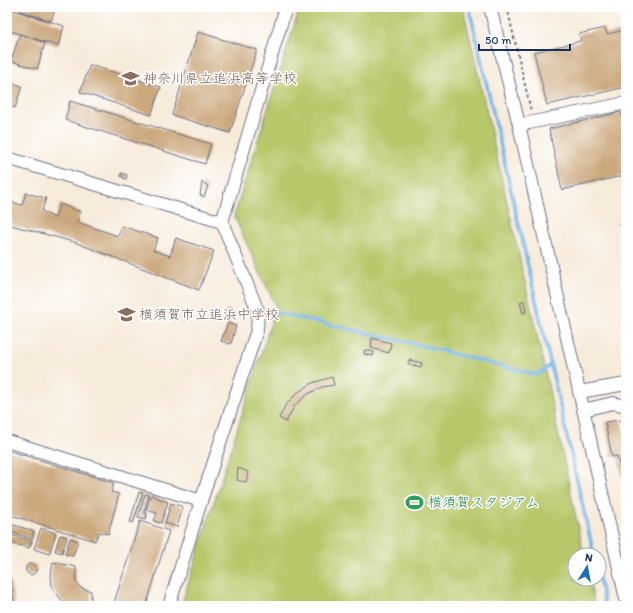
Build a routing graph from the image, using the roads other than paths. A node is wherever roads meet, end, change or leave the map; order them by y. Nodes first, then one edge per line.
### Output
1 (286, 7) edge
2 (490, 7) edge
3 (626, 103) edge
4 (519, 125) junction
5 (7, 158) edge
6 (222, 222) junction
7 (626, 384) edge
8 (579, 392) junction
9 (626, 406) edge
10 (583, 410) junction
11 (7, 441) edge
12 (200, 501) junction
13 (626, 599) edge
14 (169, 606) edge

1 - 6 street
2 - 4 street
3 - 4 street
4 - 8 street
5 - 6 street
6 - 12 street
7 - 8 street
8 - 10 street
9 - 10 street
10 - 13 street
11 - 12 street
12 - 14 street

